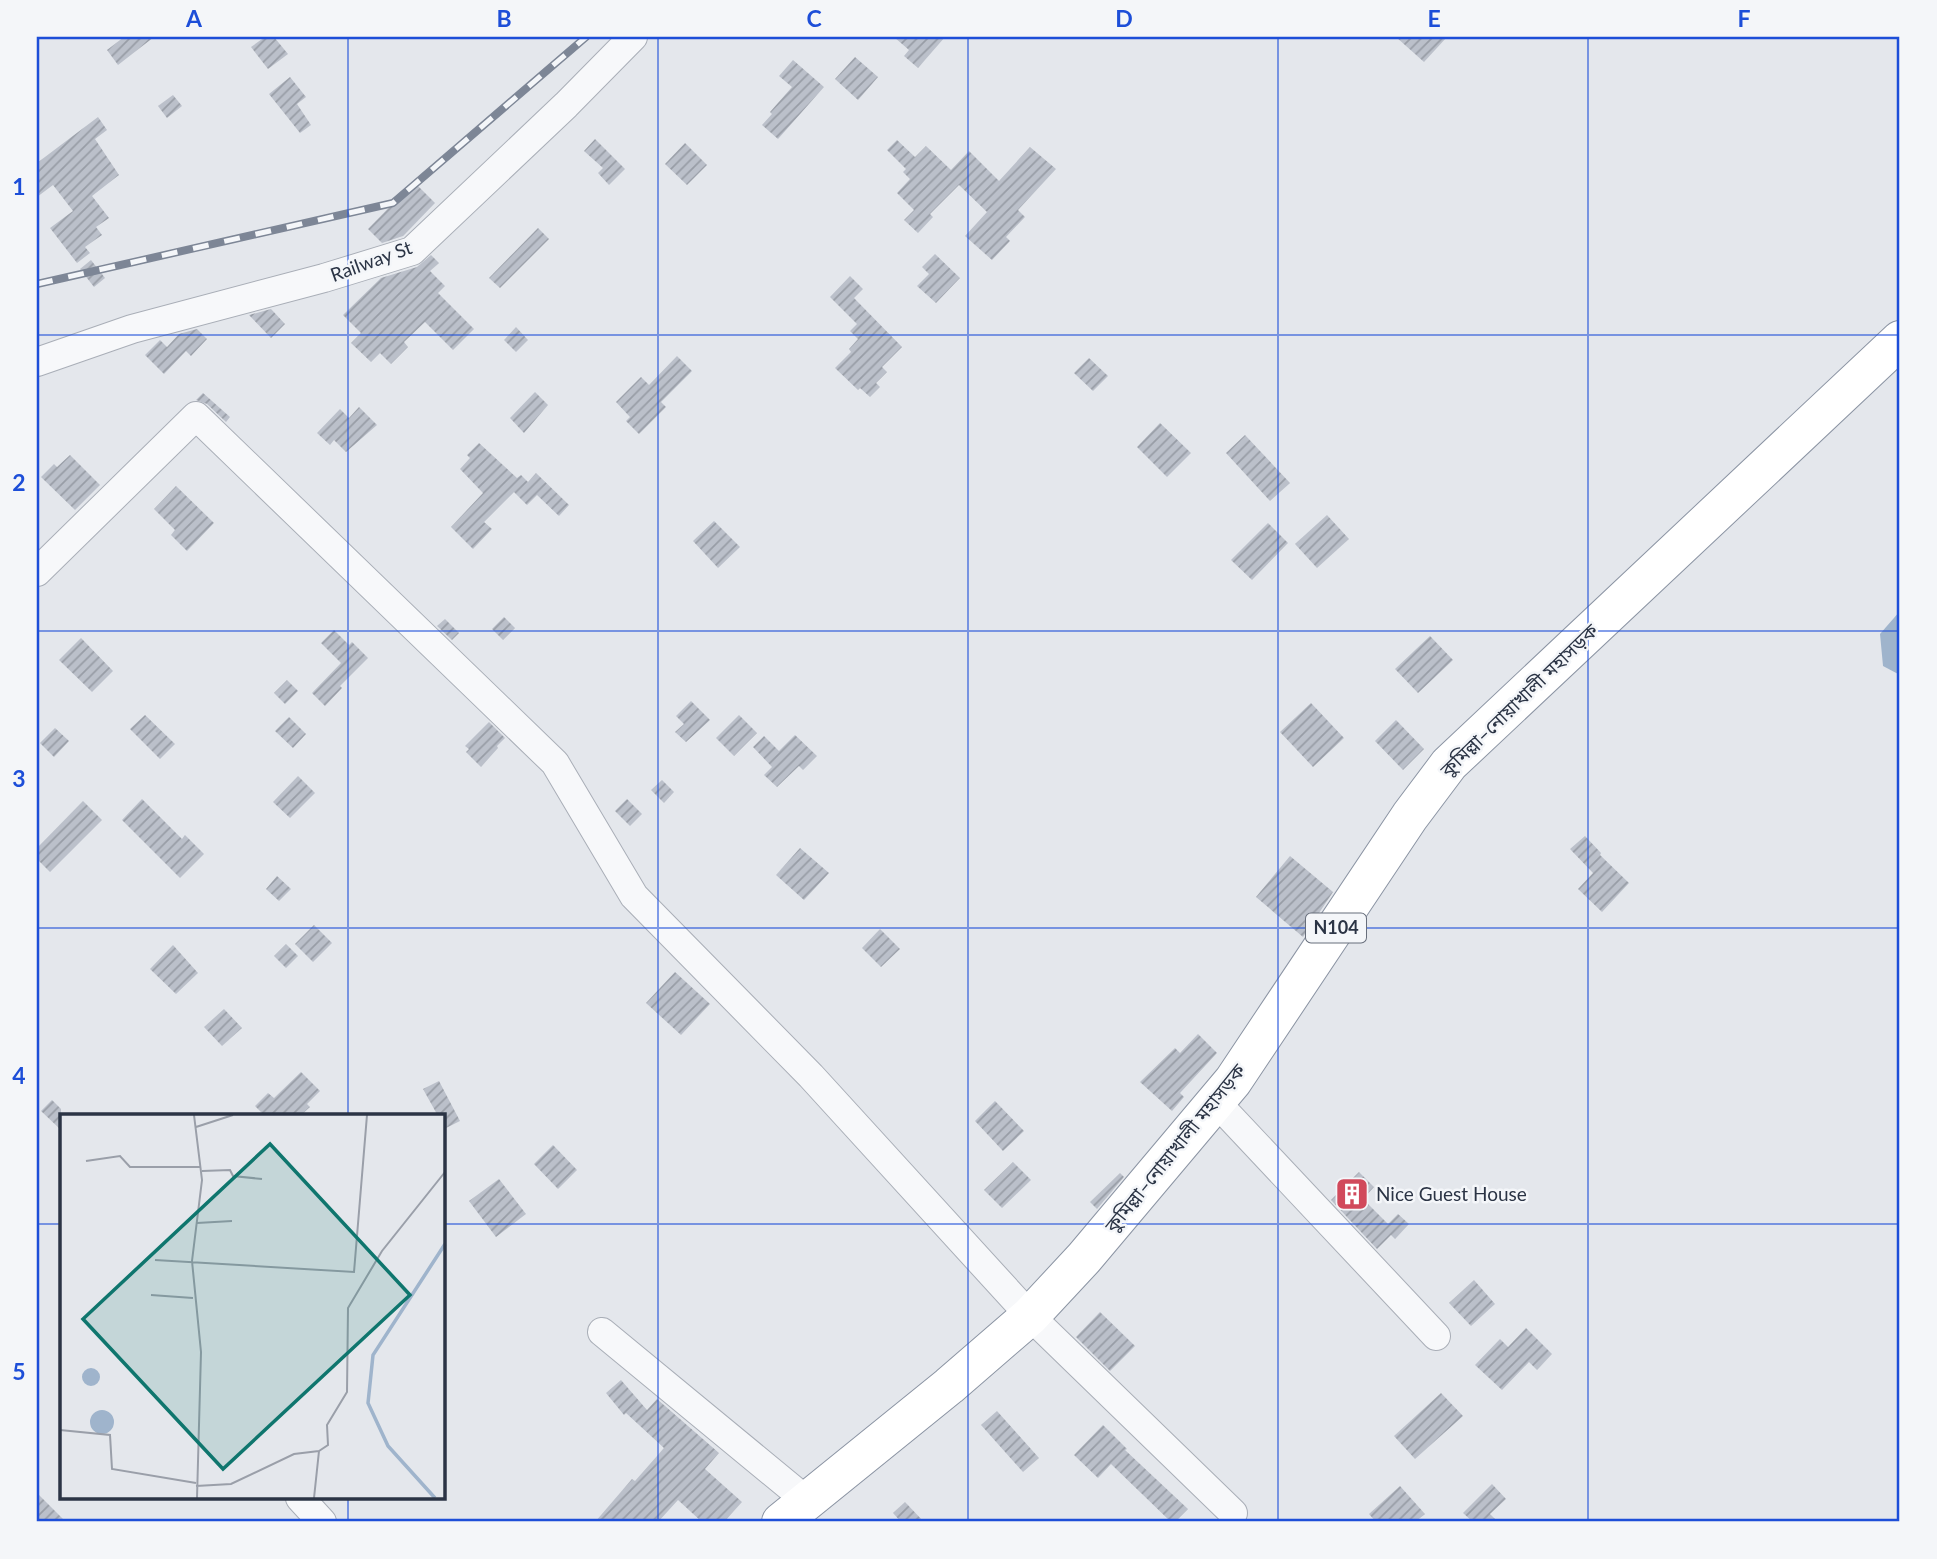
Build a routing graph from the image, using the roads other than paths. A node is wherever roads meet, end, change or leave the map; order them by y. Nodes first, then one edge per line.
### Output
1 (633, 37) edge
2 (1900, 340) edge
3 (37, 362) edge
4 (37, 572) edge
5 (1216, 1102) junction
6 (1030, 1316) junction
7 (602, 1332) dead end
8 (1436, 1336) dead end
9 (302, 1500) edge
10 (794, 1512) edge
11 (1233, 1513) dead end
12 (322, 1522) edge

1 - 3 street, Railway St
2 - 5 highway, কুমিল্লা–নোয়াখালী মহাসড়ক / N104
4 - 6 street
5 - 6 highway, কুমিল্লা–নোয়াখালী মহাসড়ক / N104
5 - 8 street
6 - 10 highway, কুমিল্লা–নোয়াখালী মহাসড়ক / N104
6 - 11 street
7 - 10 street
9 - 12 street

